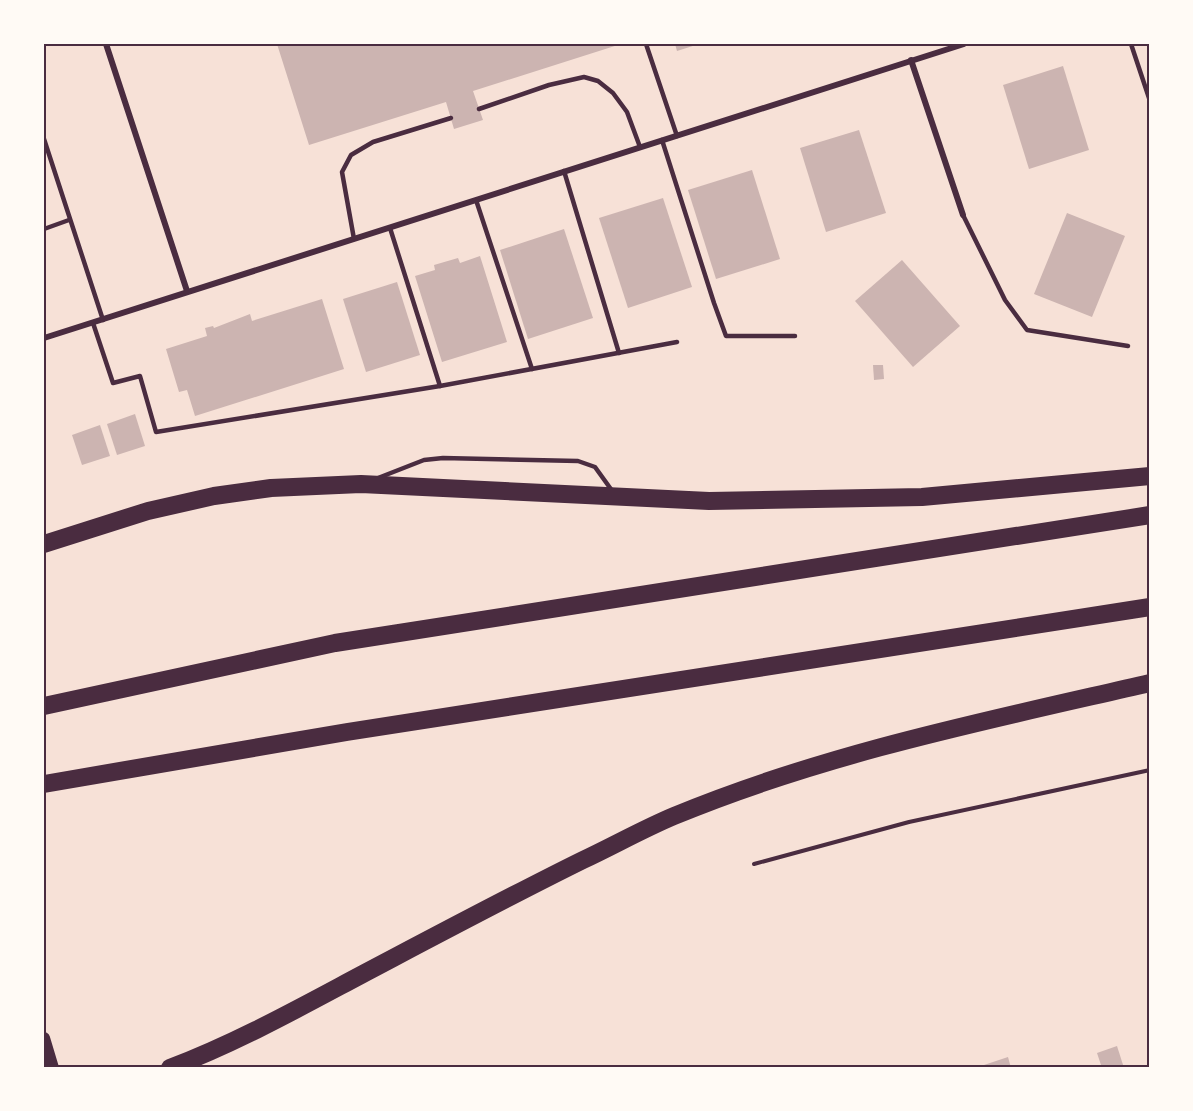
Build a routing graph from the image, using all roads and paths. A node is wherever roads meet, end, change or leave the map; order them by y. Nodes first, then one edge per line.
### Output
1 (106, 44) edge
2 (646, 44) edge
3 (964, 44) edge
4 (1131, 44) edge
5 (912, 60) junction
6 (1149, 101) edge
7 (479, 109) dead end
8 (451, 118) dead end
9 (677, 135) junction
10 (44, 139) edge
11 (662, 141) junction
12 (640, 147) junction
13 (564, 171) junction
14 (476, 200) junction
15 (963, 215) joint
16 (69, 220) junction
17 (390, 228) junction
18 (44, 229) edge
19 (354, 239) junction
20 (187, 291) junction
21 (103, 320) junction
22 (93, 323) junction
23 (795, 336) dead end
24 (44, 338) edge
25 (677, 342) dead end
26 (1128, 346) dead end
27 (619, 352) junction
28 (531, 369) junction
29 (440, 386) junction
30 (1149, 476) edge
31 (361, 484) junction
32 (616, 497) junction
33 (1149, 514) edge
34 (44, 544) edge
35 (1149, 607) edge
36 (1149, 683) edge
37 (44, 706) edge
38 (1149, 770) edge
39 (44, 784) edge
40 (754, 864) dead end
41 (44, 1038) edge
42 (193, 1062) edge
43 (53, 1068) edge
44 (170, 1068) edge

1 - 20 street
2 - 9 lane
3 - 5 street
4 - 6 lane
5 - 9 street
5 - 15 street
7 - 12 lane
8 - 19 lane
9 - 11 street
10 - 16 lane
11 - 12 street
11 - 23 lane
12 - 13 street
13 - 14 street
13 - 27 lane
14 - 17 street
14 - 28 lane
15 - 26 lane
16 - 18 lane
16 - 21 lane
17 - 19 street
17 - 29 lane
19 - 20 street
20 - 21 street
21 - 22 street
22 - 24 street
22 - 29 lane
25 - 27 lane
27 - 28 lane
28 - 29 lane
30 - 32 highway
31 - 32 highway
31 - 32 lane
31 - 34 highway
33 - 37 highway
35 - 39 highway
36 - 42 highway
38 - 40 path
41 - 43 main road
42 - 44 highway

